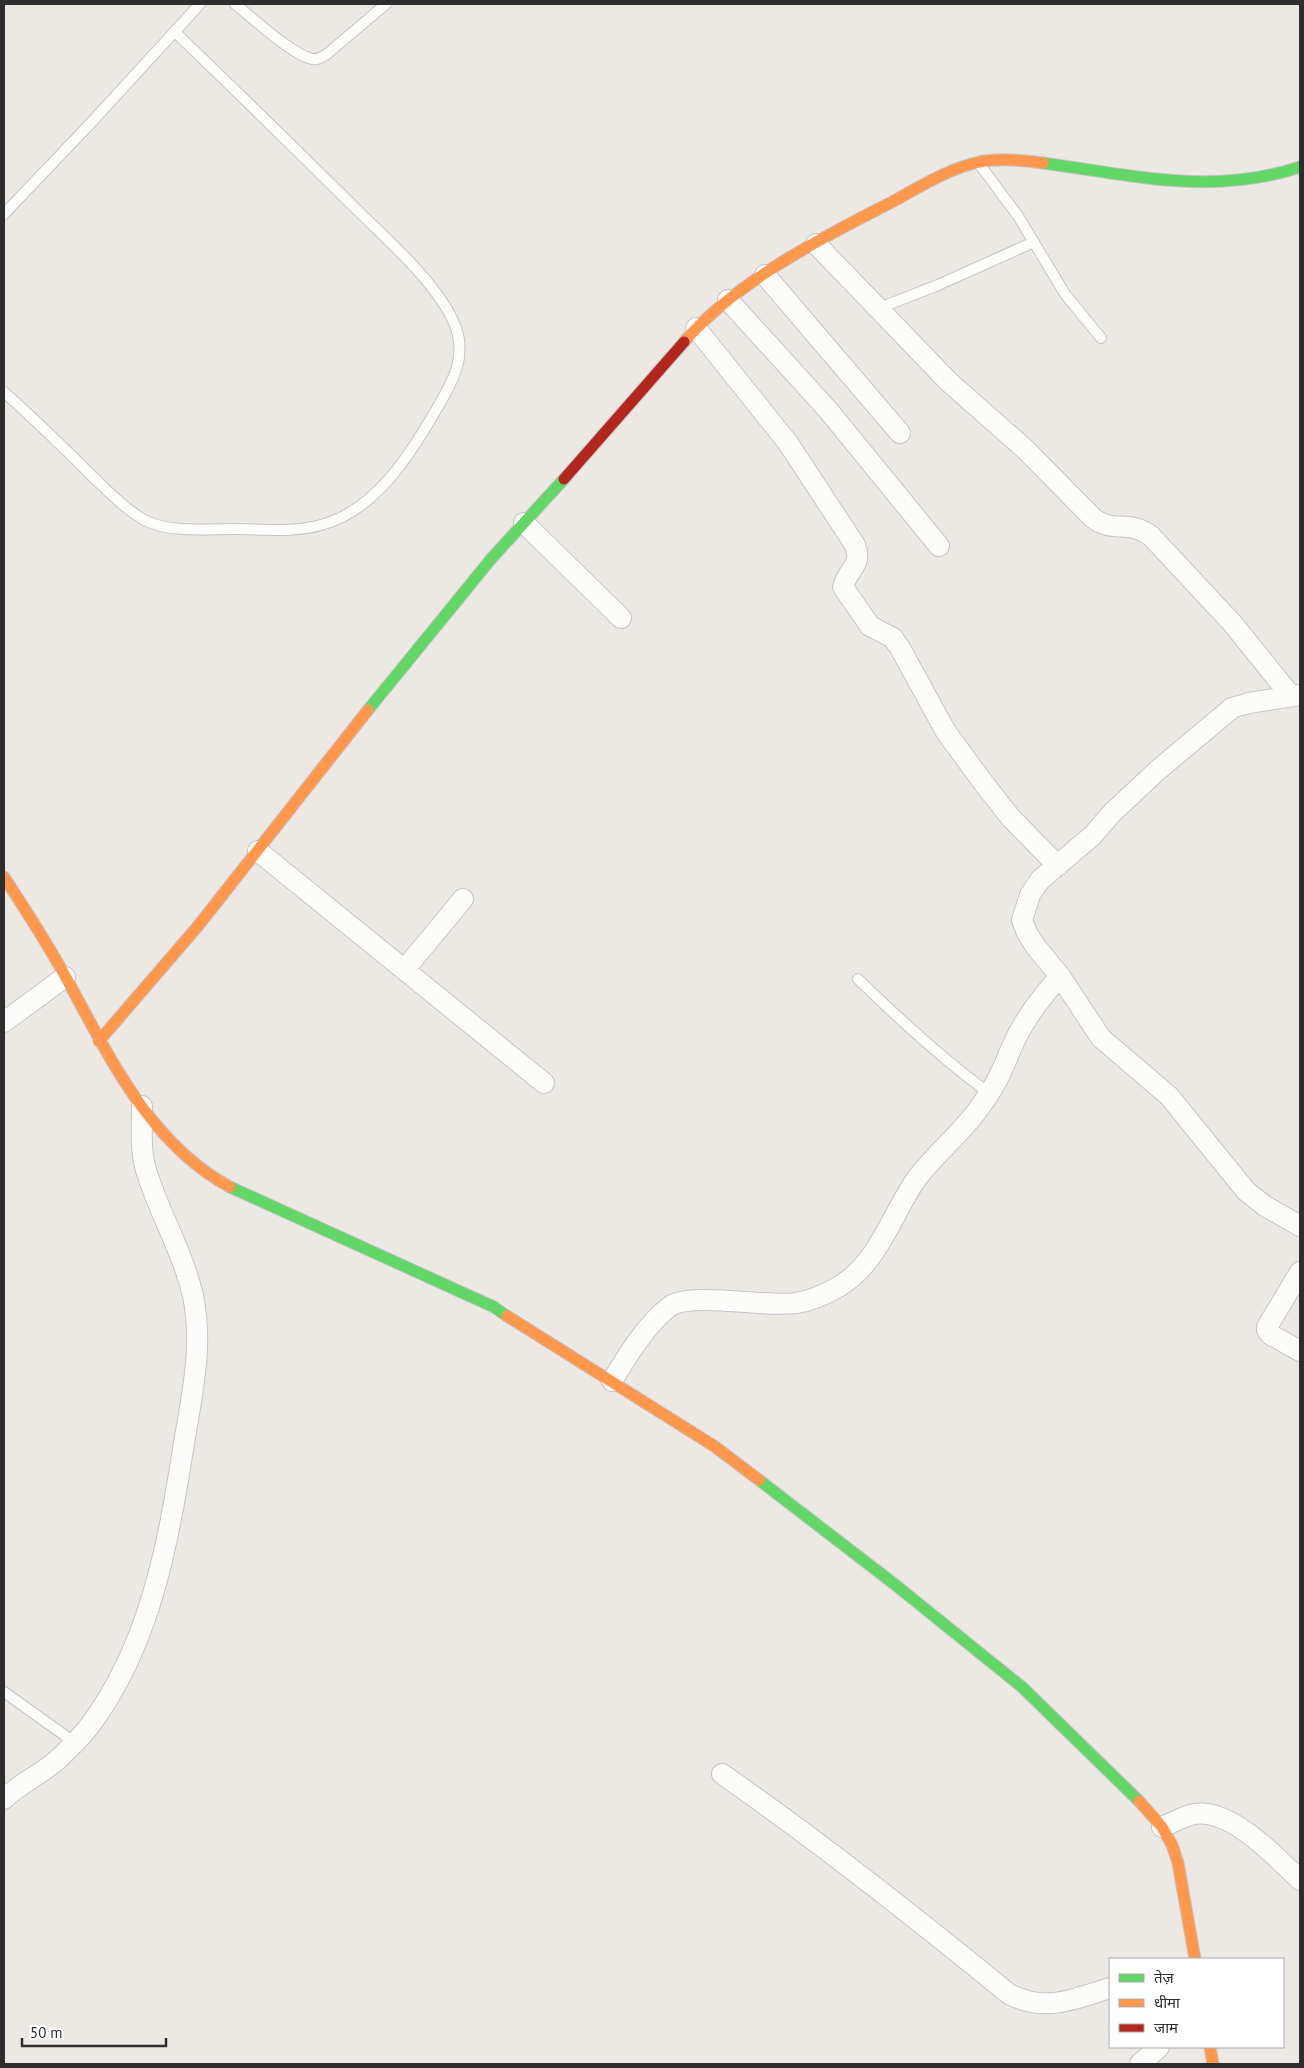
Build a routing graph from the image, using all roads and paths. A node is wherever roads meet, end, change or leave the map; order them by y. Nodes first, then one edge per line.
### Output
1 (200, 4) edge
2 (235, 4) edge
3 (386, 4) edge
4 (174, 32) junction
5 (979, 163) junction
6 (1300, 167) edge
7 (4, 214) edge
8 (1034, 242) junction
9 (816, 244) junction
10 (765, 275) junction
11 (728, 300) junction
12 (877, 309) junction
13 (696, 328) junction
14 (1101, 338) dead end
15 (4, 392) edge
16 (900, 433) dead end
17 (524, 523) junction
18 (939, 546) dead end
19 (621, 618) dead end
20 (1296, 695) edge
21 (258, 851) junction
22 (1058, 866) junction
23 (4, 877) edge
24 (463, 899) dead end
25 (405, 969) junction
26 (1060, 976) junction
27 (65, 977) junction
28 (858, 979) dead end
29 (4, 1022) edge
30 (99, 1040) junction
31 (544, 1083) dead end
32 (989, 1093) junction
33 (142, 1106) junction
34 (1300, 1226) edge
35 (1300, 1272) edge
36 (1300, 1351) edge
37 (612, 1381) junction
38 (4, 1692) edge
39 (74, 1742) junction
40 (722, 1774) dead end
41 (4, 1799) edge
42 (1162, 1828) junction
43 (1300, 1880) edge
44 (1195, 1958) edge
45 (1109, 1988) edge
46 (1158, 2048) edge
47 (1210, 2048) edge
48 (1140, 2064) edge
49 (1213, 2064) edge

1 - 4 lane
2 - 3 lane
4 - 7 lane
4 - 15 lane
5 - 6 main road
5 - 8 lane
5 - 9 main road
8 - 12 lane
8 - 14 lane
9 - 10 main road
9 - 12 street
10 - 11 main road
10 - 16 street
11 - 13 main road
11 - 18 street
12 - 20 street
13 - 17 main road
13 - 22 street
17 - 19 street
17 - 21 main road
20 - 22 street
21 - 25 street
21 - 30 main road
22 - 26 street
23 - 27 main road
24 - 25 street
25 - 31 street
26 - 32 street
26 - 34 street
27 - 29 street
27 - 30 main road
28 - 32 lane
30 - 33 main road
32 - 37 street
33 - 37 main road
33 - 39 street
35 - 36 street
37 - 42 main road
38 - 39 lane
39 - 41 street
40 - 45 street
42 - 43 street
42 - 44 main road
46 - 48 street
47 - 49 main road

